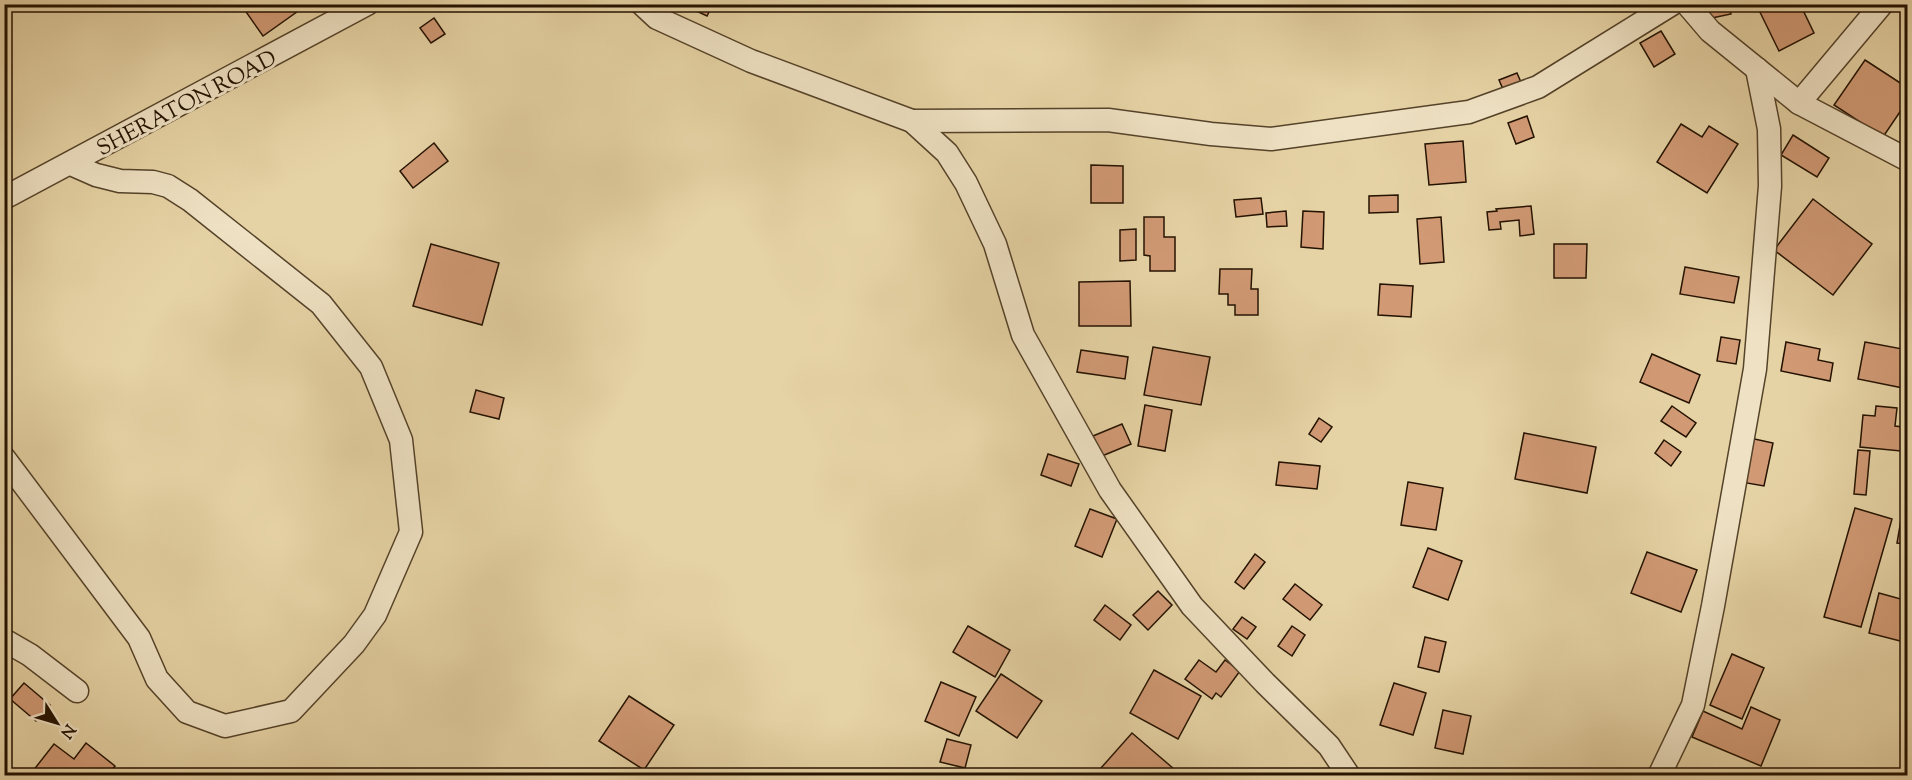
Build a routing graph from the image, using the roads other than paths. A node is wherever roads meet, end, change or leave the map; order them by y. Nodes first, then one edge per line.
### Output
1 (367, 4) edge
2 (642, 4) edge
3 (1672, 4) edge
4 (1687, 4) edge
5 (1882, 4) edge
6 (1757, 69) junction
7 (1799, 103) junction
8 (912, 121) junction
9 (1908, 160) edge
10 (70, 164) junction
11 (4, 198) edge
12 (4, 458) edge
13 (4, 640) edge
14 (77, 691) dead end
15 (1349, 776) edge
16 (1659, 776) edge

1 - 10 street, SHERATON ROAD
2 - 8 street
3 - 8 street
4 - 6 street
5 - 7 street
6 - 7 street
6 - 16 street
7 - 9 street
8 - 15 street
10 - 11 street, SHERATON ROAD
10 - 12 street
13 - 14 street

